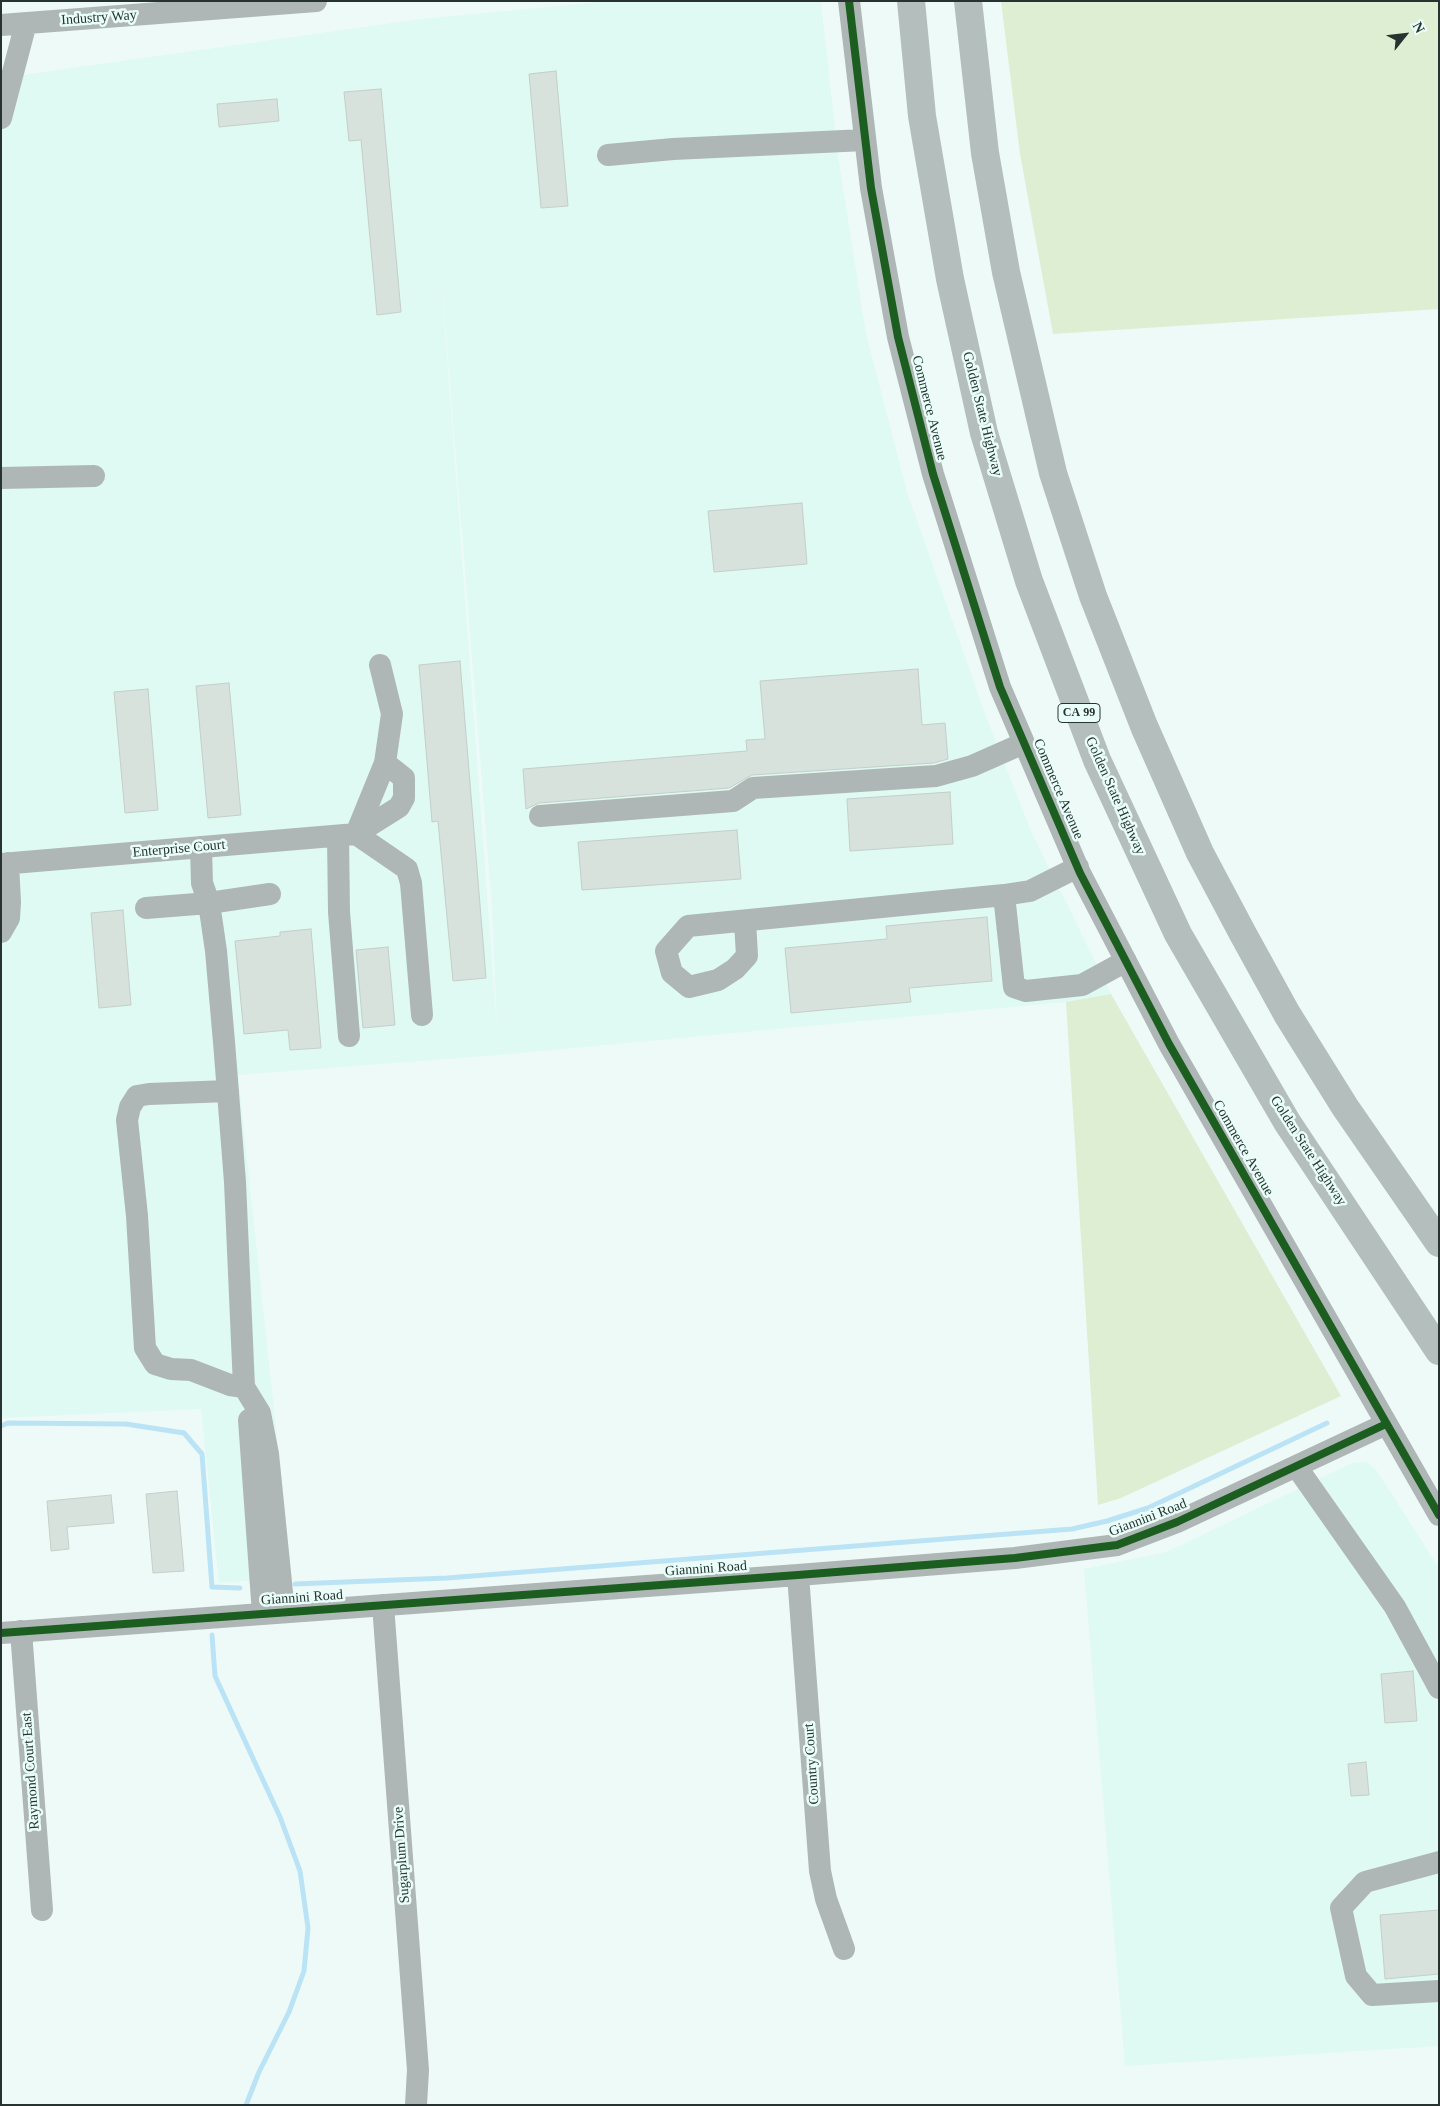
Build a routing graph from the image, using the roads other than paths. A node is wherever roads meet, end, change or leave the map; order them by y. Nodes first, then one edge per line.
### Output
1 (316, 1) edge
2 (850, 1) edge
3 (911, 1) edge
4 (968, 1) edge
5 (26, 23) junction
6 (1, 25) edge
7 (1, 118) edge
8 (865, 140) junction
9 (608, 155) dead end
10 (94, 476) dead end
11 (1, 478) edge
12 (380, 665) dead end
13 (1024, 743) junction
14 (385, 763) junction
15 (540, 816) dead end
16 (347, 835) junction
17 (201, 847) junction
18 (5, 863) edge
19 (1078, 867) junction
20 (270, 894) dead end
21 (1004, 895) junction
22 (209, 903) junction
23 (146, 908) dead end
24 (745, 921) dead end
25 (1, 932) edge
26 (1126, 961) junction
27 (422, 1015) dead end
28 (349, 1036) dead end
29 (228, 1091) junction
30 (1439, 1243) edge
31 (1439, 1351) edge
32 (244, 1387) junction
33 (1386, 1424) junction
34 (1296, 1466) junction
35 (1439, 1515) edge
36 (798, 1575) junction
37 (383, 1605) junction
38 (273, 1613) junction
39 (11, 1632) edge
40 (1439, 1688) edge
41 (1439, 1862) edge
42 (42, 1910) dead end
43 (844, 1949) dead end
44 (1439, 1991) edge
45 (416, 2105) edge

1 - 5 street, Industry Way
2 - 8 street, Commerce Avenue
3 - 31 highway, Golden State Highway / CA 99
4 - 30 highway
5 - 6 street, Industry Way
5 - 7 street
8 - 9 street
8 - 13 street, Commerce Avenue
10 - 11 street
12 - 14 street
13 - 15 street
13 - 19 street, Commerce Avenue
14 - 16 street
14 - 16 street
16 - 17 street, Enterprise Court
16 - 27 street
16 - 28 street
17 - 18 street, Enterprise Court
17 - 22 street
18 - 25 street
19 - 21 street
19 - 26 street, Commerce Avenue
20 - 22 street
21 - 24 street
21 - 26 street
22 - 23 street
22 - 29 street
26 - 33 street, Commerce Avenue
29 - 32 street
29 - 32 street
32 - 38 street
33 - 34 street, Giannini Road
33 - 35 street, Commerce Avenue
34 - 36 street, Giannini Road
34 - 40 street
36 - 37 street, Giannini Road
36 - 43 street, Country Court
37 - 38 street, Giannini Road
37 - 45 street, Sugarplum Drive
38 - 39 street, Giannini Road
39 - 42 street, Raymond Court East
41 - 44 street

